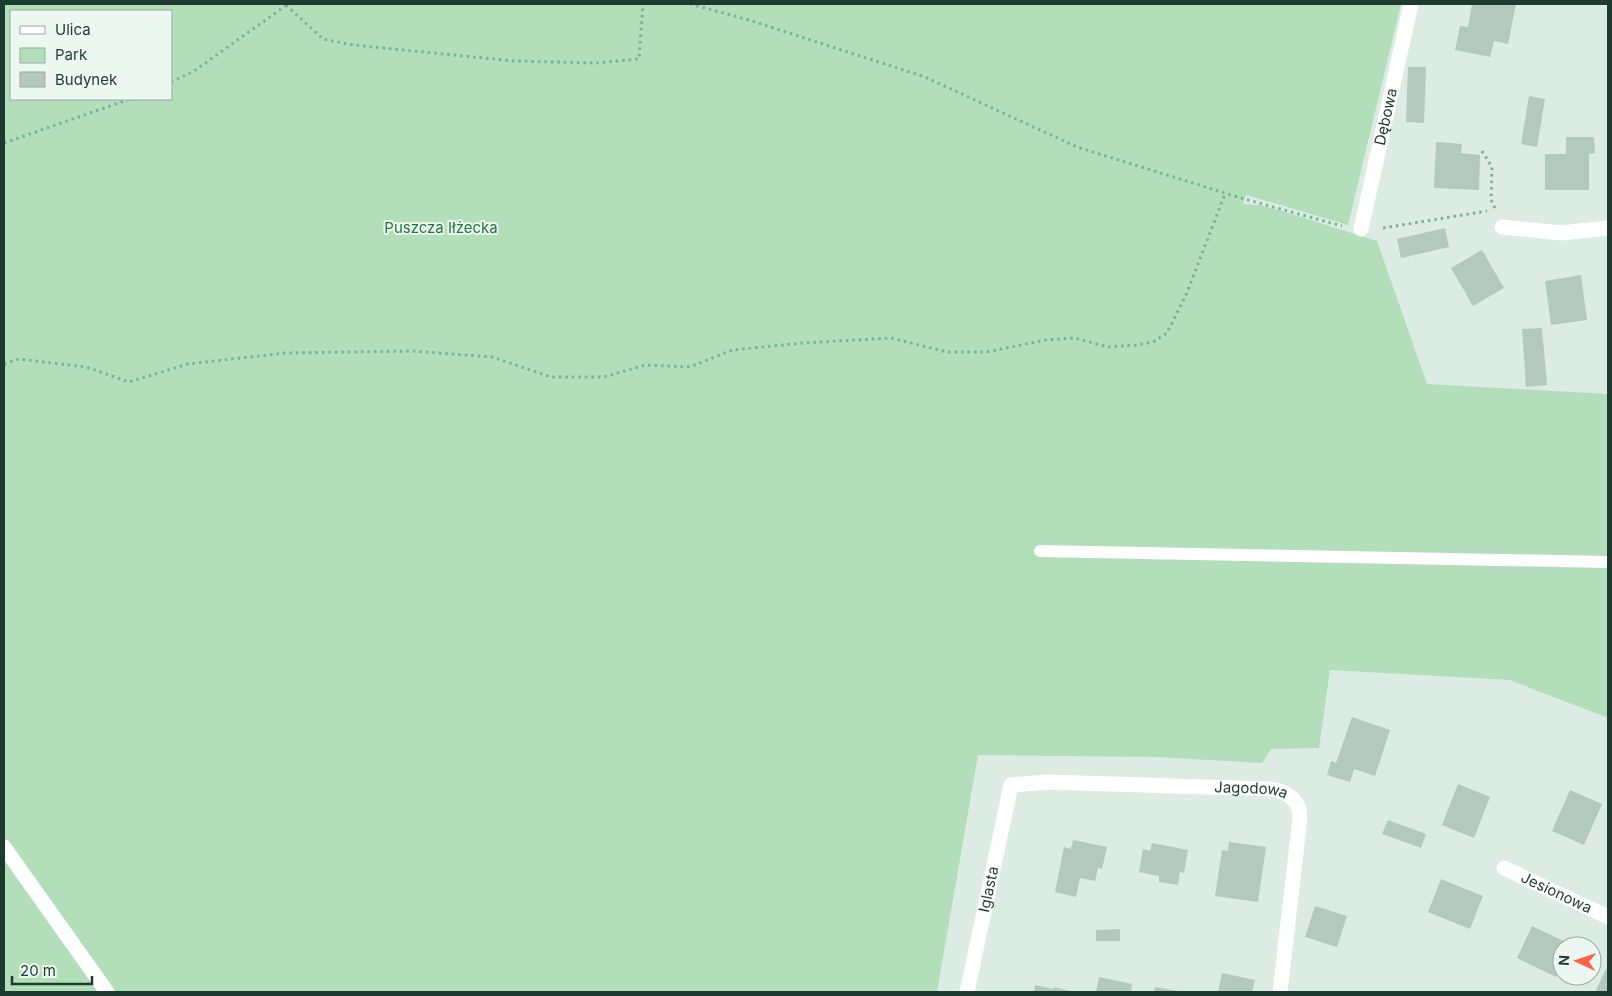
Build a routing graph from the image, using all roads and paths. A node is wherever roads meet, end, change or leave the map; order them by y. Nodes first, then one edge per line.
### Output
1 (643, 4) edge
2 (690, 4) edge
3 (1411, 4) edge
4 (287, 5) edge
5 (172, 82) edge
6 (127, 100) edge
7 (4, 144) edge
8 (1482, 151) dead end
9 (1226, 194) junction
10 (1495, 210) junction
11 (1502, 227) joint
12 (1608, 228) edge
13 (1361, 229) junction
14 (4, 364) edge
15 (1040, 551) dead end
16 (1608, 562) edge
17 (1011, 785) joint
18 (4, 847) edge
19 (1504, 868) dead end
20 (1608, 917) edge
21 (107, 992) edge
22 (967, 992) edge
23 (1280, 992) edge

1 - 4 path
2 - 9 path
3 - 13 street, Dębowa
4 - 5 path
6 - 7 path
8 - 10 path
9 - 13 path
9 - 14 path
10 - 11 path
10 - 13 path
11 - 12 street
15 - 16 lane
17 - 22 street, Iglasta
17 - 23 street, Jagodowa
18 - 21 street
19 - 20 street, Jesionowa

